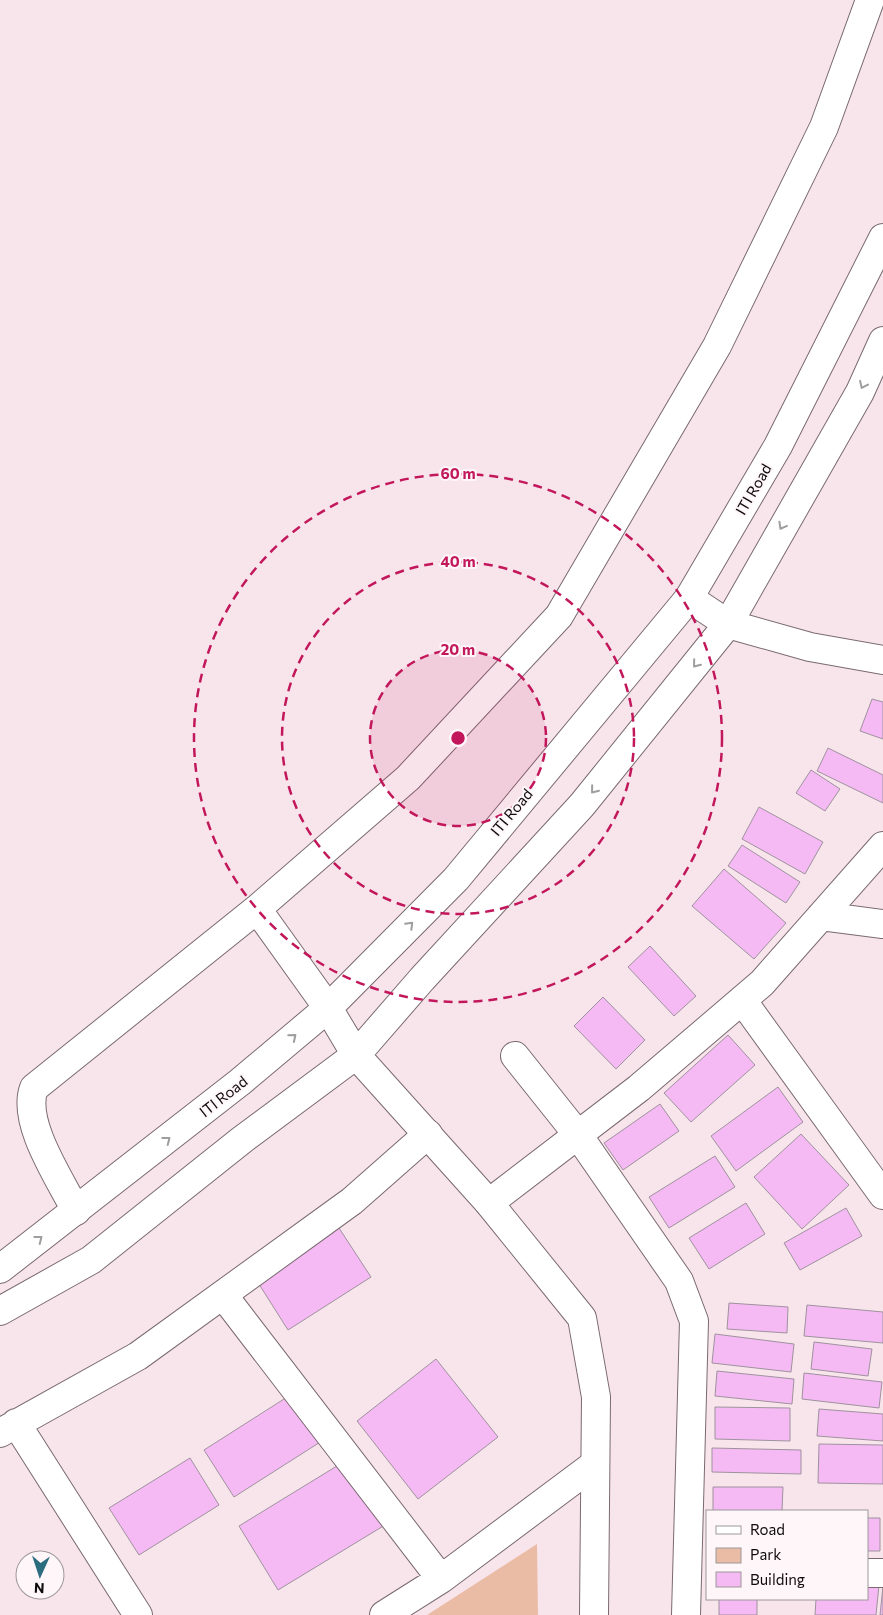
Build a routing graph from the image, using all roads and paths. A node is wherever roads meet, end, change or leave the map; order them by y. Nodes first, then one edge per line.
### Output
1 (870, 0) edge
2 (883, 238) edge
3 (883, 341) edge
4 (689, 598) junction
5 (728, 624) junction
6 (883, 660) edge
7 (883, 846) edge
8 (257, 909) junction
9 (821, 916) junction
10 (883, 924) edge
11 (742, 1000) junction
12 (328, 1008) junction
13 (356, 1055) junction
14 (514, 1056) dead end
15 (428, 1134) junction
16 (578, 1134) junction
17 (883, 1196) edge
18 (489, 1202) junction
19 (76, 1211) junction
20 (0, 1269) edge
21 (223, 1295) junction
22 (0, 1311) edge
23 (8, 1428) edge
24 (595, 1464) junction
25 (696, 1565) edge
26 (868, 1573) edge
27 (883, 1573) edge
28 (440, 1579) junction
29 (138, 1615) edge
30 (384, 1615) edge
31 (594, 1615) edge
32 (686, 1615) edge

1 - 8 street
2 - 4 street, ITI Road
3 -> 5 street
4 - 5 street
12 -> 4 street, ITI Road
5 - 6 street
5 -> 13 street
7 - 9 street
8 - 12 street
8 - 19 street
9 - 10 street
9 - 11 street
11 - 16 street
11 - 17 street
12 - 13 street
19 -> 12 street, ITI Road
13 - 15 street
13 - 22 street
14 - 16 street
15 - 18 street
15 - 21 street
16 - 18 street
16 - 25 street
18 - 24 street
20 -> 19 street, ITI Road
21 - 23 street
21 - 28 street
23 - 29 street
24 - 28 street
24 - 31 street
25 - 32 street
26 - 27 street
28 - 30 street

